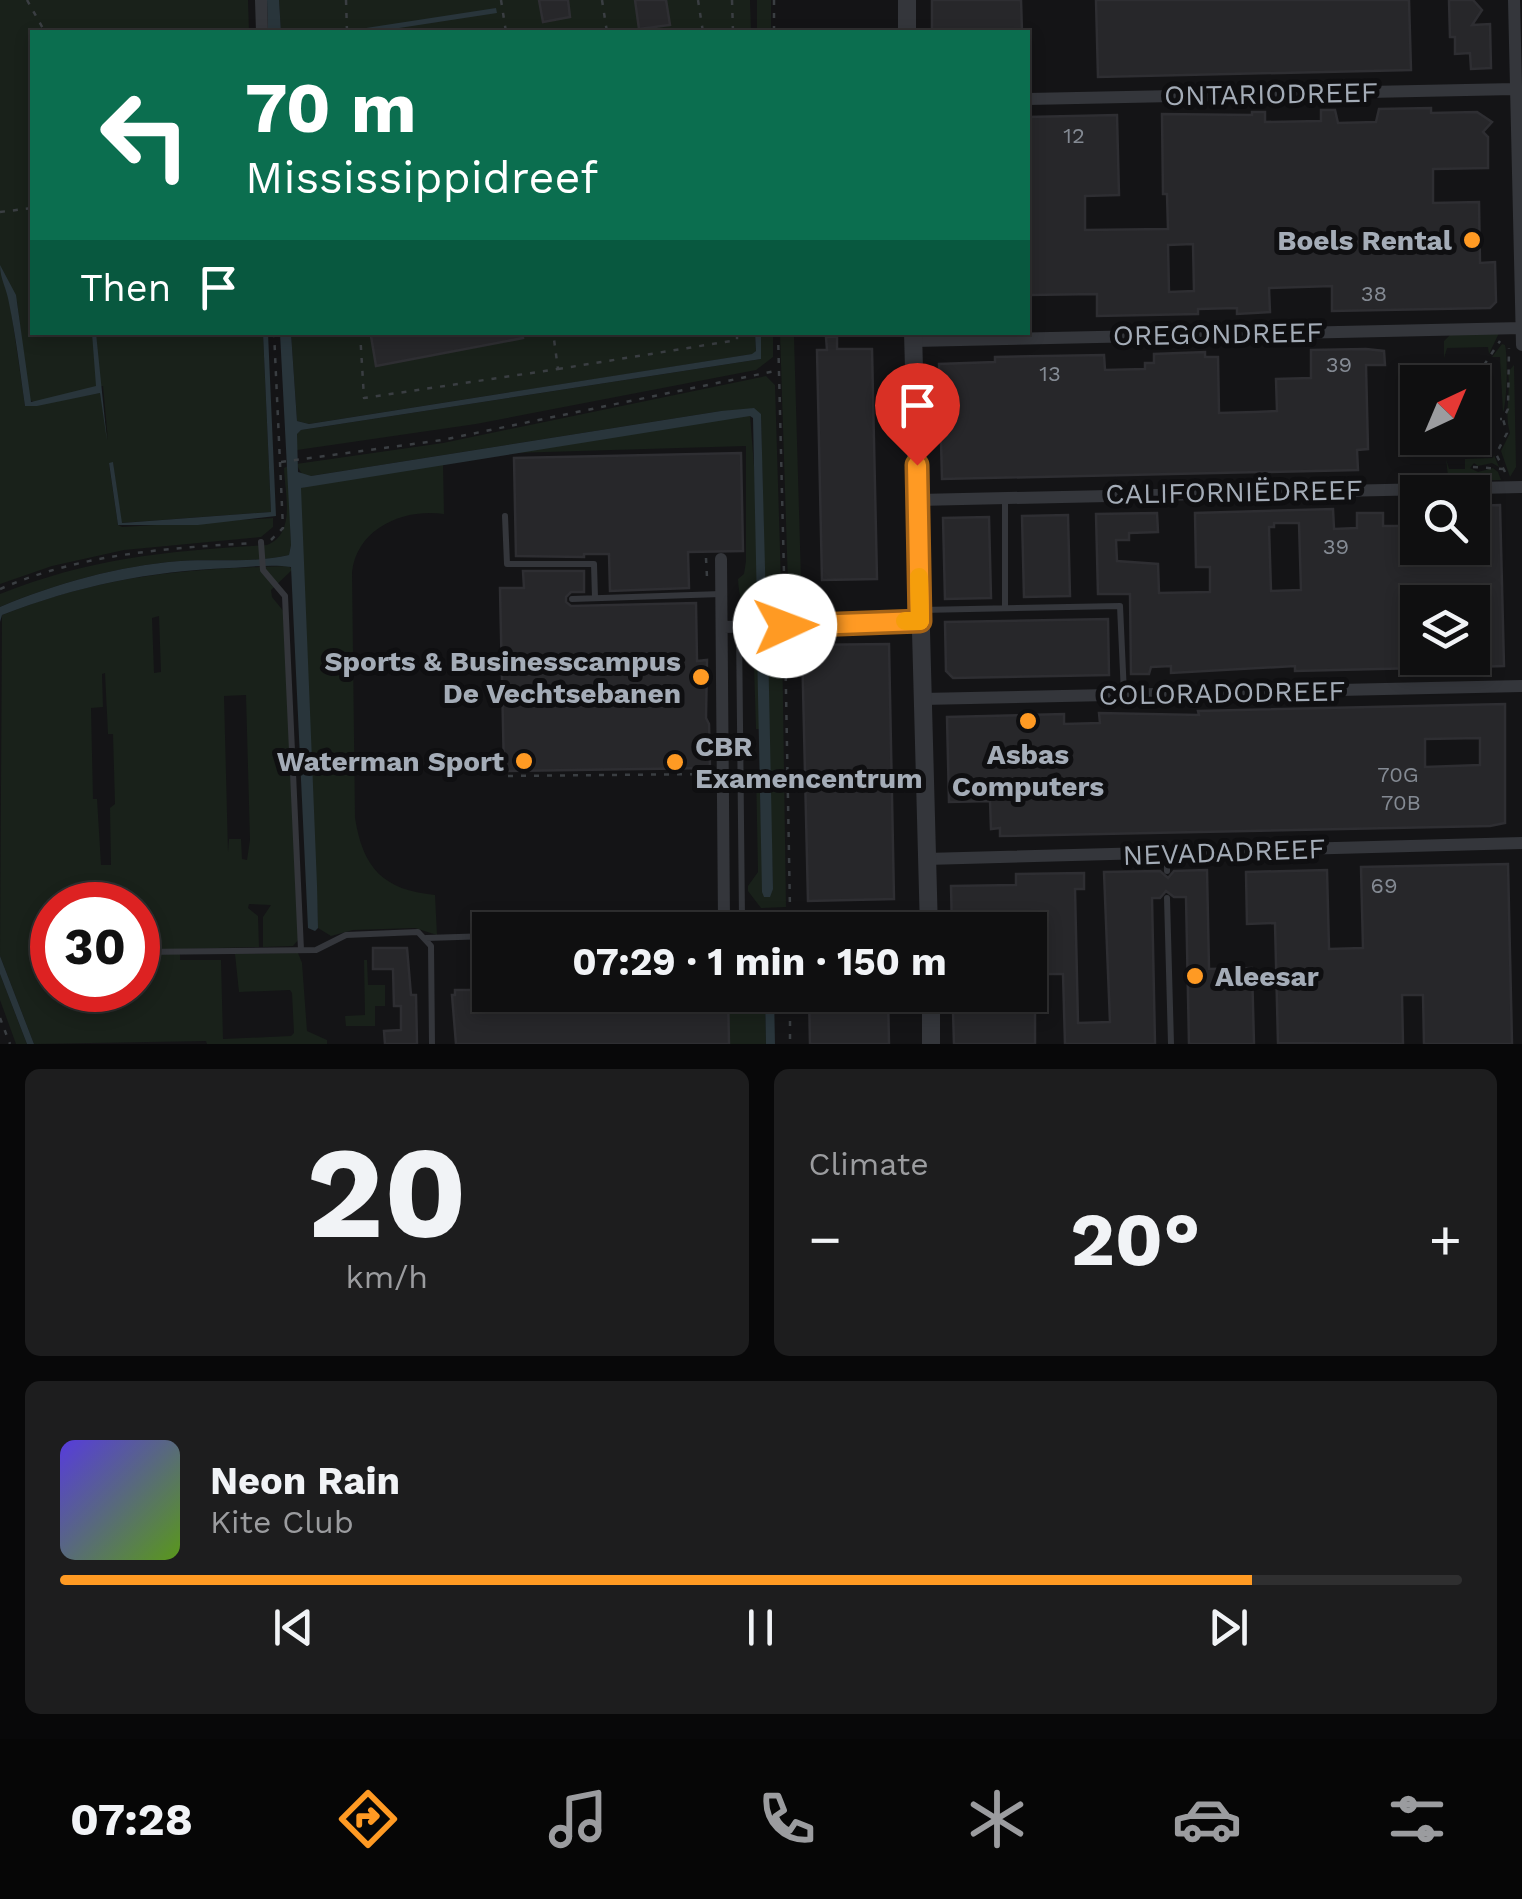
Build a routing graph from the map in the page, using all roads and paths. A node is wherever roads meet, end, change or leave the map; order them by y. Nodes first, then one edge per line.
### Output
1 (27, 0) edge
2 (261, 0) edge
3 (346, 0) edge
4 (501, 0) edge
5 (602, 0) edge
6 (698, 0) edge
7 (732, 0) edge
8 (774, 0) edge
9 (906, 0) edge
10 (1514, 0) edge
11 (44, 30) edge
12 (262, 30) edge
13 (347, 30) edge
14 (506, 30) edge
15 (607, 30) edge
16 (704, 30) edge
17 (733, 30) edge
18 (774, 30) edge
19 (907, 30) edge
20 (1516, 89) junction
21 (1030, 99) edge
22 (30, 208) edge
23 (0, 212) edge
24 (1522, 328) edge
25 (1503, 330) junction
26 (274, 335) edge
27 (360, 335) edge
28 (553, 335) edge
29 (737, 335) edge
30 (914, 337) edge
31 (1522, 345) edge
32 (1522, 358) edge
33 (1484, 364) dead end
34 (1508, 365) junction
35 (558, 369) junction
36 (778, 369) dead end
37 (1490, 419) edge
38 (1503, 419) junction
39 (1490, 451) edge
40 (1496, 454) junction
41 (281, 462) junction
42 (1473, 466) dead end
43 (1504, 469) junction
44 (1504, 486) junction
45 (1522, 487) edge
46 (1006, 498) junction
47 (918, 500) junction
48 (505, 516) dead end
49 (261, 542) junction
50 (706, 558) dead end
51 (721, 559) dead end
52 (0, 589) edge
53 (715, 594) junction
54 (594, 598) junction
55 (572, 599) dead end
56 (1005, 608) junction
57 (920, 616) junction
58 (724, 627) junction
59 (739, 627) junction
60 (1522, 686) edge
61 (1124, 695) junction
62 (922, 699) junction
63 (717, 774) dead end
64 (508, 776) dead end
65 (1522, 843) edge
66 (1167, 854) junction
67 (926, 859) junction
68 (1167, 871) dead end
69 (1167, 898) dead end
70 (724, 912) edge
71 (742, 912) edge
72 (928, 912) edge
73 (472, 937) edge
74 (426, 938) junction
75 (301, 950) junction
76 (160, 952) edge
77 (790, 1012) edge
78 (932, 1012) edge
79 (0, 1018) edge
80 (10, 1044) edge
81 (432, 1044) edge
82 (790, 1044) edge
83 (931, 1044) edge
84 (1171, 1044) edge

1 - 11 path
2 - 12 street
3 - 13 path
4 - 14 path
5 - 15 path
6 - 16 path
7 - 17 path
8 - 18 path
9 - 19 street
10 - 20 street
20 - 21 street, ONTARIODREEF
20 - 24 street
22 - 23 path
24 - 25 street, OREGONDREEF
24 - 31 street
25 - 30 street, OREGONDREEF
25 - 33 path
25 - 34 path
26 - 41 path
27 - 35 path
28 - 35 path
29 - 35 path
30 - 47 street
32 - 34 path
34 - 38 path
36 - 41 path
37 - 38 path
38 - 40 path
39 - 40 path
40 - 43 path
41 - 49 path
42 - 43 path
43 - 44 path
44 - 45 street, CALIFORNIËDREEF
44 - 46 street, CALIFORNIËDREEF
46 - 47 street, CALIFORNIËDREEF
46 - 56 lane
47 - 57 street
48 - 54 lane
49 - 52 path
49 - 75 lane
50 - 53 path
51 - 53 street
53 - 54 lane
53 - 58 street
54 - 55 lane
56 - 57 lane
56 - 61 lane
57 - 59 street
57 - 62 street
58 - 59 street
58 - 70 street
59 - 71 lane
60 - 61 street, COLORADODREEF
61 - 62 street, COLORADODREEF
62 - 67 street
63 - 64 path
65 - 66 street, NEVADADREEF
66 - 67 street, NEVADADREEF
66 - 68 lane
67 - 72 street
69 - 84 lane
73 - 74 lane
74 - 75 lane
74 - 81 lane
75 - 76 lane
77 - 82 path
78 - 83 street
79 - 80 path

